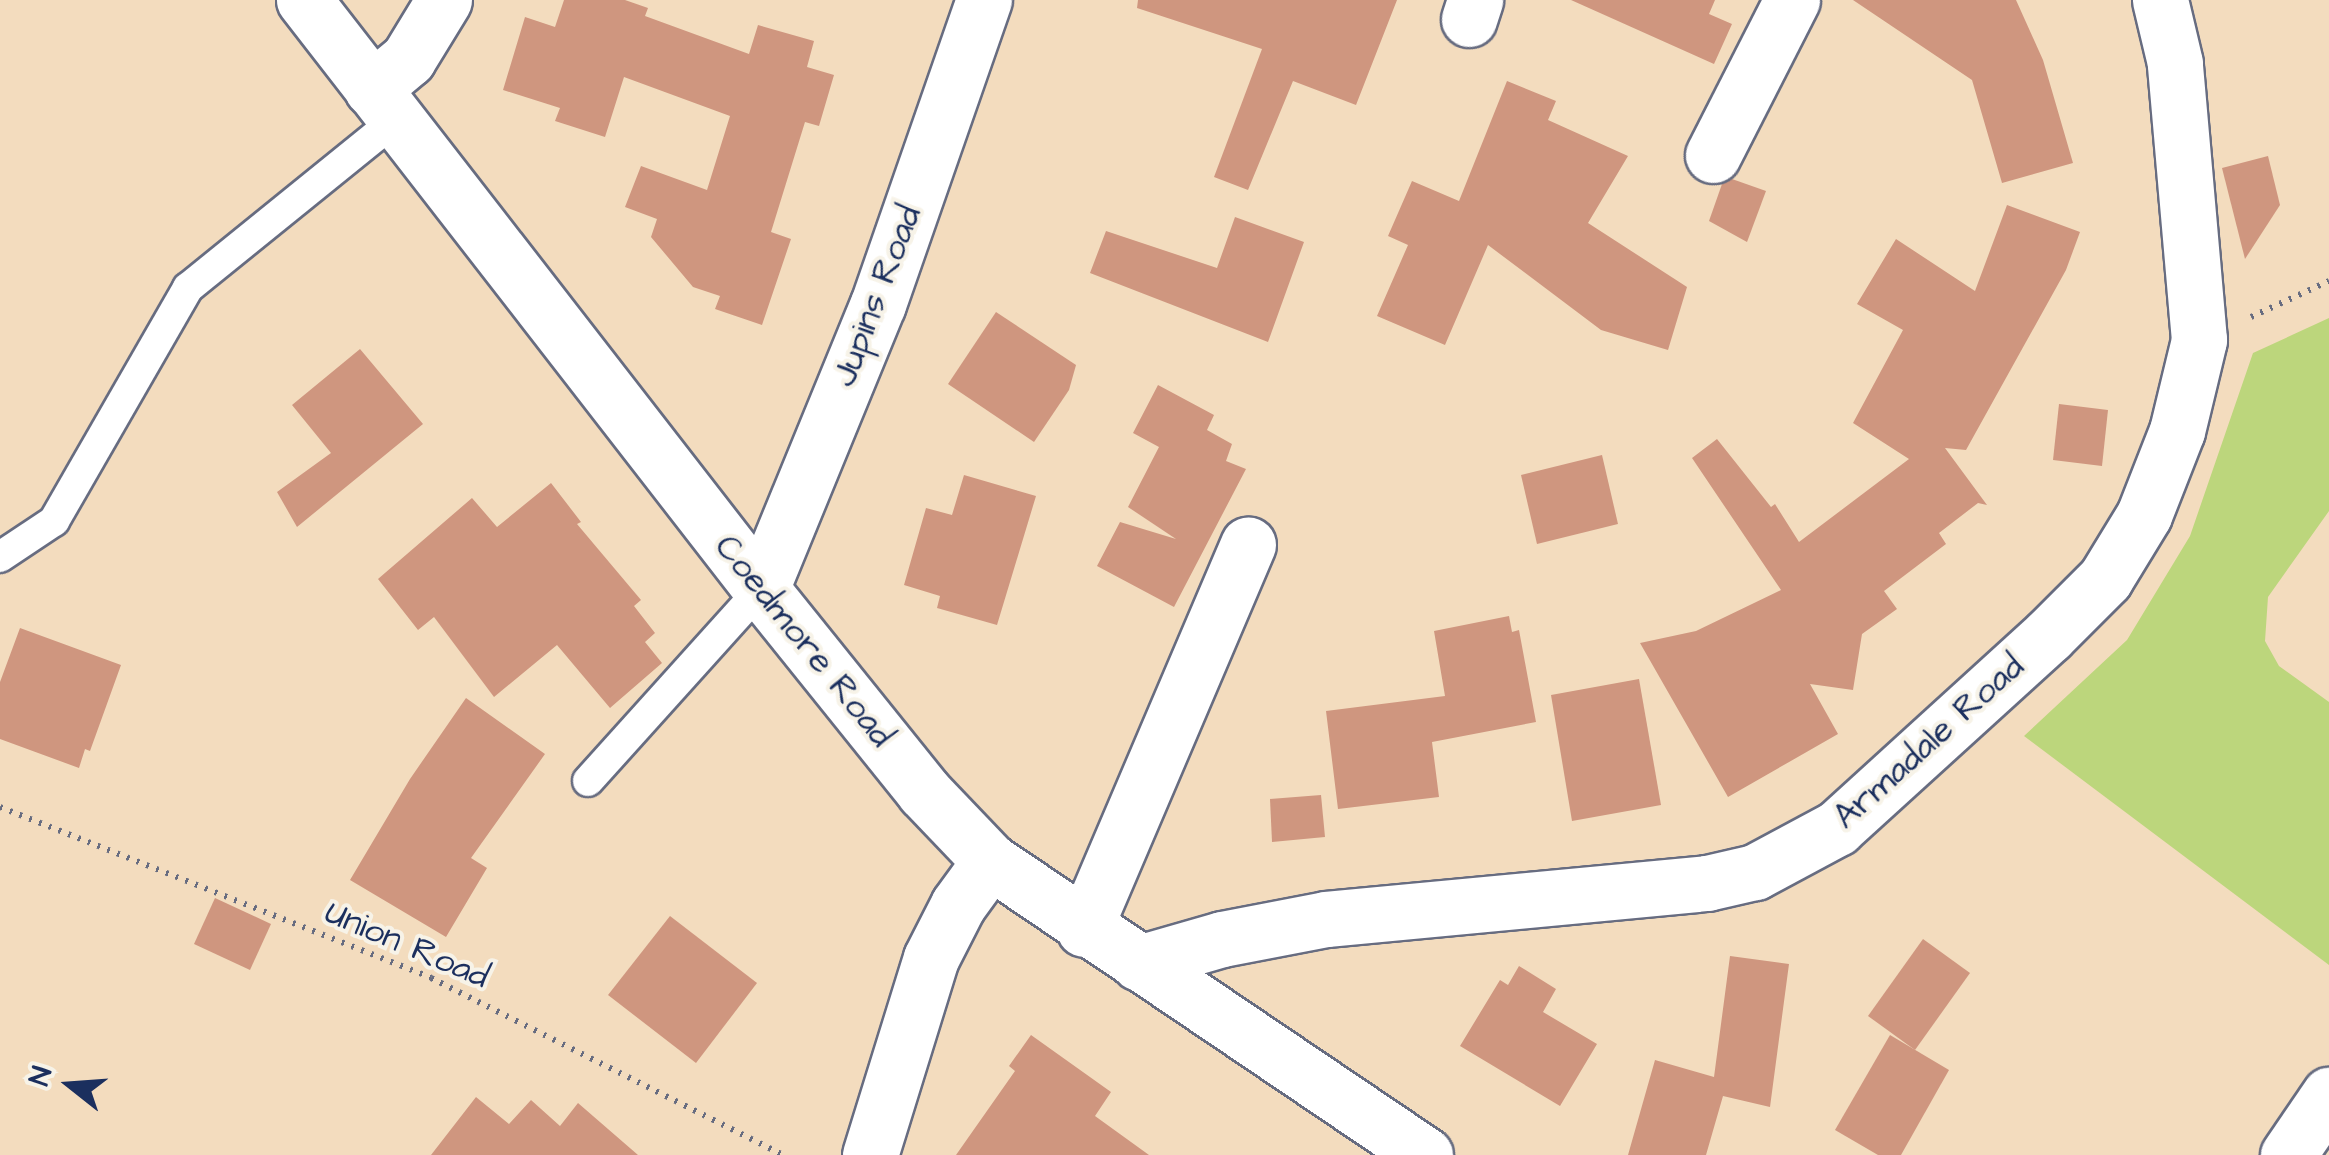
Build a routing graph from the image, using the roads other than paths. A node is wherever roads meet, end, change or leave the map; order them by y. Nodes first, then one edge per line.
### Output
1 (304, 0) edge
2 (444, 0) edge
3 (984, 0) edge
4 (1792, 0) edge
5 (2160, 0) edge
6 (384, 104) junction
7 (1713, 156) dead end
8 (1248, 544) dead end
9 (0, 556) edge
10 (761, 589) junction
11 (588, 781) dead end
12 (990, 861) junction
13 (1084, 929) junction
14 (1139, 963) junction
15 (2329, 1095) edge
16 (870, 1155) edge
17 (1425, 1155) edge
18 (2288, 1155) edge

1 - 6 street, Coedmore Road
2 - 6 street
3 - 10 street, Jupins Road
4 - 7 street
5 - 14 street, Armadale Road
6 - 9 lane
6 - 10 street, Coedmore Road
8 - 13 street
10 - 11 lane
10 - 12 street, Coedmore Road
12 - 13 street, Coedmore Road
12 - 16 street
13 - 14 street, Coedmore Road
14 - 17 street, Coedmore Road
15 - 18 street

